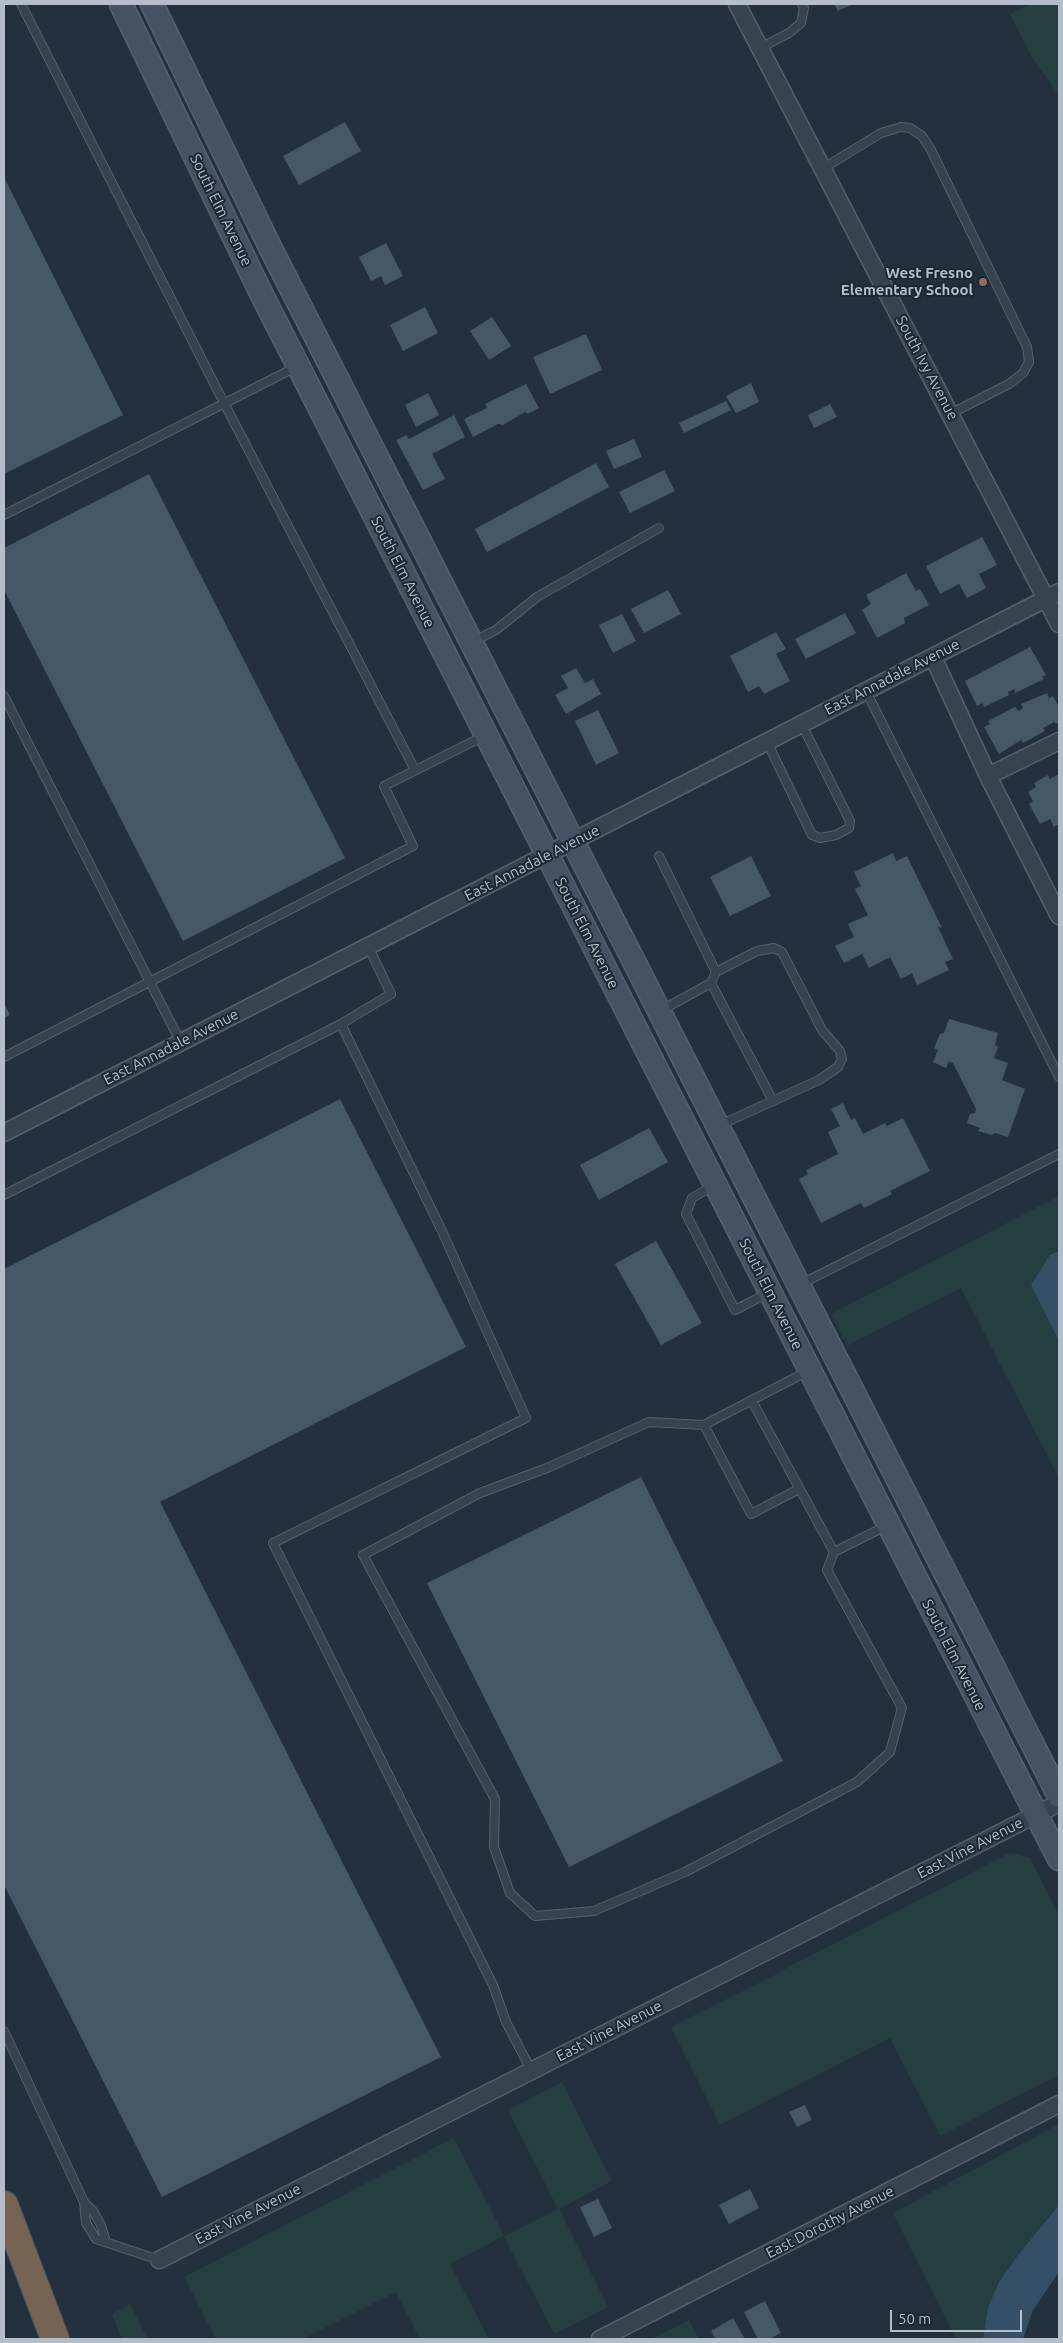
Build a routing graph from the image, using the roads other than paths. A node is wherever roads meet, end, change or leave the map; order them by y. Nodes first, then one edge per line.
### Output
1 (21, 4) edge
2 (121, 4) edge
3 (152, 4) edge
4 (737, 4) edge
5 (802, 4) edge
6 (760, 48) junction
7 (822, 168) junction
8 (298, 366) junction
9 (224, 404) junction
10 (950, 414) junction
11 (4, 515) edge
12 (659, 528) dead end
13 (1053, 596) edge
14 (1059, 624) edge
15 (472, 642) junction
16 (932, 657) junction
17 (866, 690) junction
18 (4, 696) edge
19 (801, 723) junction
20 (486, 735) junction
21 (1059, 741) edge
22 (767, 742) junction
23 (415, 770) junction
24 (988, 776) junction
25 (573, 842) junction
26 (547, 855) junction
27 (659, 856) dead end
28 (1059, 916) edge
29 (368, 946) junction
30 (716, 972) junction
31 (150, 981) junction
32 (711, 983) junction
33 (659, 1012) junction
34 (342, 1024) junction
35 (180, 1041) junction
36 (4, 1057) edge
37 (1059, 1077) edge
38 (773, 1101) junction
39 (718, 1126) junction
40 (4, 1133) edge
41 (1059, 1154) edge
42 (715, 1185) junction
43 (4, 1195) edge
44 (799, 1285) junction
45 (770, 1292) junction
46 (810, 1370) junction
47 (752, 1401) junction
48 (704, 1425) junction
49 (799, 1489) junction
50 (888, 1524) junction
51 (834, 1552) junction
52 (1059, 1796) edge
53 (1059, 1803) edge
54 (1036, 1815) junction
55 (1059, 1859) edge
56 (4, 2031) edge
57 (531, 2070) junction
58 (1059, 2104) edge
59 (84, 2202) junction
60 (4, 2206) edge
61 (106, 2242) junction
62 (159, 2260) joint
63 (55, 2339) edge
64 (600, 2339) edge

1 - 9 lane
2 - 8 main road, South Elm Avenue
3 - 15 main road, South Elm Avenue
4 - 6 street, South Ivy Avenue
5 - 6 lane
6 - 7 street, South Ivy Avenue
7 - 10 street, South Ivy Avenue
7 - 10 lane
8 - 9 lane
8 - 20 main road, South Elm Avenue
9 - 11 lane
9 - 23 lane
10 - 13 street, South Ivy Avenue
12 - 15 lane
13 - 14 street, South Ivy Avenue
13 - 16 street, East Annadale Avenue
15 - 25 main road, South Elm Avenue
16 - 17 street, East Annadale Avenue
16 - 24 street
17 - 19 street, East Annadale Avenue
17 - 37 lane
18 - 31 lane
19 - 22 street, East Annadale Avenue
19 - 22 lane
20 - 23 lane
20 - 26 main road, South Elm Avenue
21 - 24 street
22 - 25 street, East Annadale Avenue
23 - 31 lane
24 - 28 street
25 - 26 street, East Annadale Avenue
25 - 33 main road, South Elm Avenue
26 - 29 street, East Annadale Avenue
26 - 42 main road, South Elm Avenue
27 - 30 lane
29 - 34 lane
29 - 35 street, East Annadale Avenue
30 - 32 lane
30 - 38 lane
31 - 35 lane
31 - 36 lane
32 - 33 lane
32 - 38 lane
33 - 39 main road, South Elm Avenue
34 - 43 lane
34 - 57 lane
35 - 40 street, East Annadale Avenue
38 - 39 lane
39 - 44 main road, South Elm Avenue
41 - 44 lane
42 - 45 main road, South Elm Avenue
42 - 45 lane
44 - 52 main road, South Elm Avenue
45 - 46 main road, South Elm Avenue
46 - 47 lane
46 - 50 main road, South Elm Avenue
47 - 48 lane
47 - 49 lane
48 - 49 lane
48 - 51 lane
49 - 51 lane
50 - 51 lane
50 - 54 main road, South Elm Avenue
53 - 54 street, East Vine Avenue
54 - 55 main road, South Elm Avenue
54 - 57 street, East Vine Avenue
56 - 59 lane
57 - 62 street, East Vine Avenue
58 - 64 street, East Dorothy Avenue
59 - 61 lane
59 - 61 lane
60 - 63 highway
61 - 62 lane

